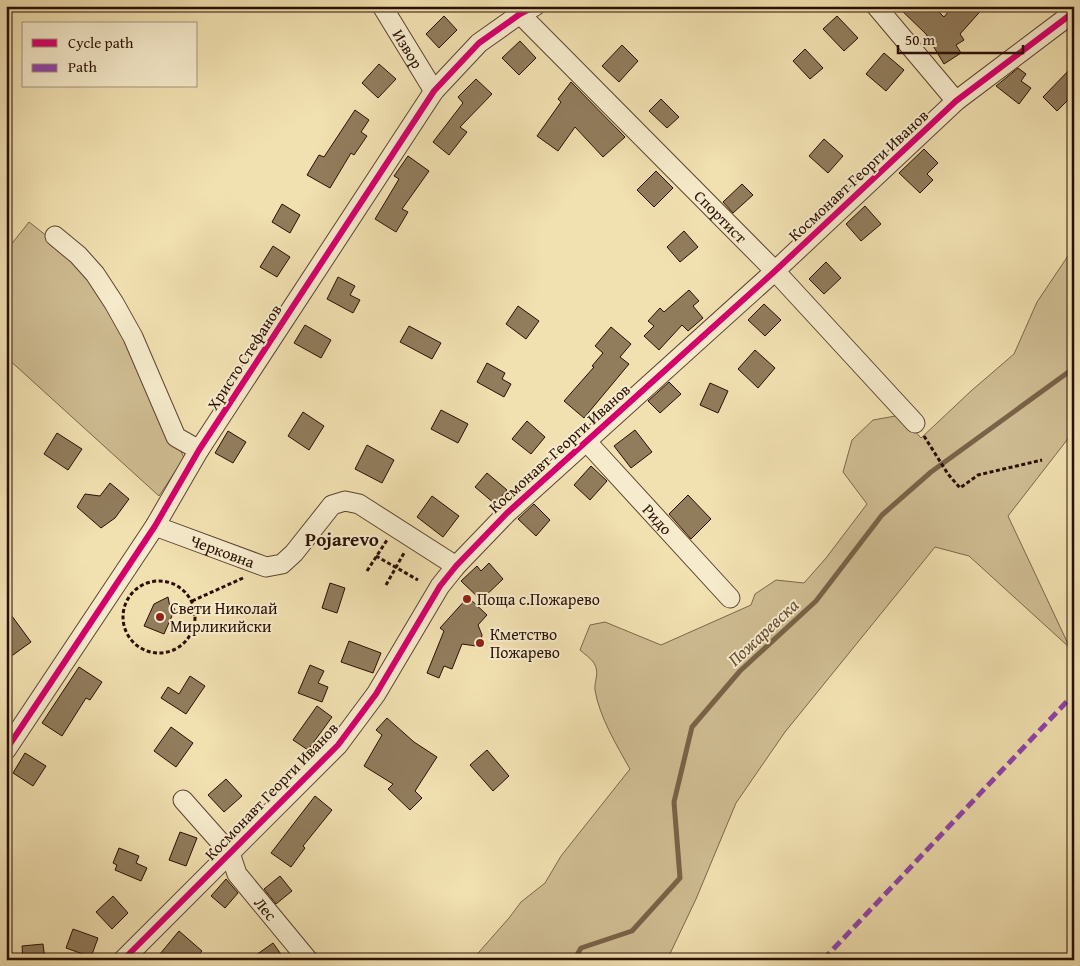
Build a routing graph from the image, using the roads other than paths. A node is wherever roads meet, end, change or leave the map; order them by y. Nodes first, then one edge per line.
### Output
1 (382, 6) edge
2 (876, 6) edge
3 (528, 10) edge
4 (1074, 12) edge
5 (434, 90) junction
6 (956, 101) junction
7 (55, 236) dead end
8 (776, 271) junction
9 (915, 423) dead end
10 (586, 441) junction
11 (199, 450) junction
12 (155, 526) junction
13 (456, 566) junction
14 (730, 598) dead end
15 (6, 750) edge
16 (183, 800) dead end
17 (230, 853) junction
18 (123, 960) edge
19 (308, 960) edge

1 - 5 street, Извор
2 - 6 street
3 - 5 street, Христо Стефанов
3 - 8 street, Спортист
4 - 6 street, Космонавт Георги Иванов
5 - 11 street, Христо Стефанов
6 - 8 street, Космонавт Георги Иванов
7 - 11 street
8 - 9 street, Спортист
8 - 10 street, Космонавт Георги Иванов
10 - 13 street, Космонавт Георги Иванов
10 - 14 street, Ридо
11 - 12 street, Христо Стефанов
12 - 13 street, Черковна
12 - 15 street, Христо Стефанов
13 - 17 street, Космонавт Георги Иванов
16 - 17 street
17 - 18 street, Космонавт Георги Иванов
17 - 19 street, Лес

